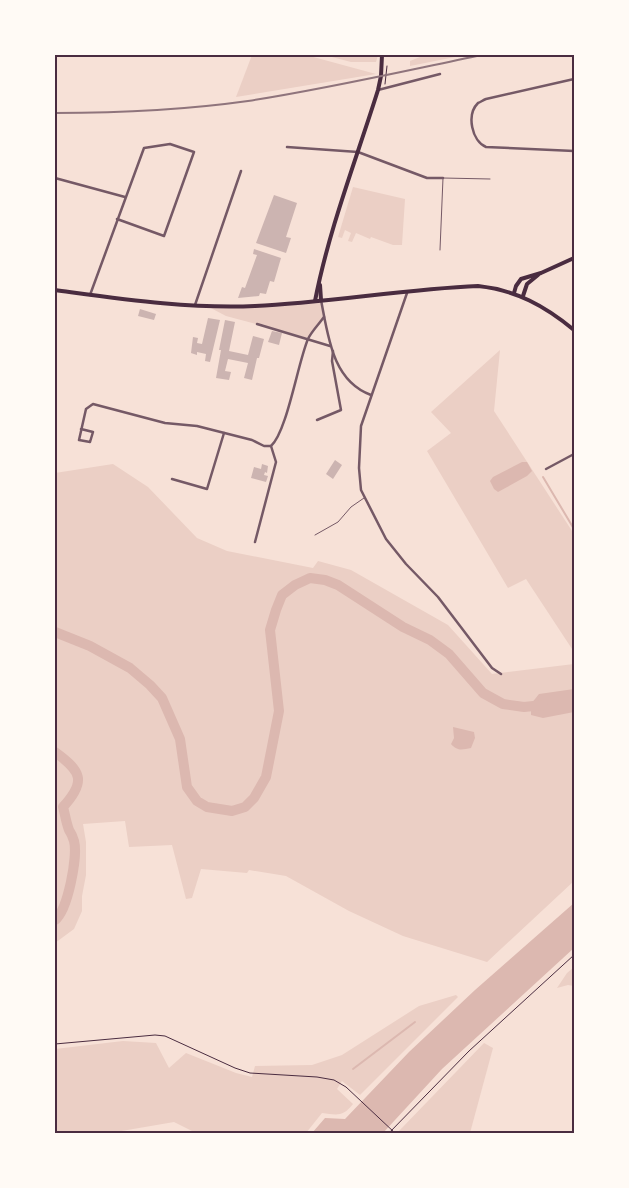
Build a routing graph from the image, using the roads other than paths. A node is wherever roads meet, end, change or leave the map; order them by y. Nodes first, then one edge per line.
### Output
1 (382, 55) edge
2 (440, 74) dead end
3 (574, 79) edge
4 (378, 90) junction
5 (288, 147) dead end
6 (574, 151) edge
7 (358, 152) junction
8 (241, 171) dead end
9 (55, 178) edge
10 (443, 178) junction
11 (490, 179) dead end
12 (125, 198) junction
13 (117, 219) junction
14 (440, 250) dead end
15 (574, 258) edge
16 (322, 268) junction
17 (541, 272) junction
18 (55, 290) edge
19 (407, 293) junction
20 (514, 293) junction
21 (90, 295) junction
22 (523, 296) junction
23 (320, 300) junction
24 (315, 301) junction
25 (194, 306) junction
26 (324, 317) junction
27 (257, 324) dead end
28 (574, 330) edge
29 (308, 338) junction
30 (330, 346) junction
31 (333, 350) junction
32 (371, 395) junction
33 (317, 420) dead end
34 (81, 429) junction
35 (224, 432) junction
36 (271, 446) junction
37 (574, 454) edge
38 (546, 470) dead end
39 (172, 479) dead end
40 (364, 498) junction
41 (315, 535) dead end
42 (255, 542) dead end
43 (501, 674) dead end

1 - 4 main road
2 - 4 street
3 - 6 street
4 - 7 main road
5 - 7 street
7 - 10 street
7 - 16 main road
8 - 25 street
9 - 12 street
10 - 11 lane
10 - 14 lane
12 - 13 street
12 - 13 street
13 - 21 street
15 - 17 main road
16 - 23 main road
16 - 24 main road
17 - 20 main road
17 - 22 main road
18 - 21 main road
19 - 20 main road
19 - 23 main road
19 - 32 street
20 - 22 main road
21 - 25 main road
22 - 28 main road
23 - 24 main road
23 - 26 street
24 - 25 main road
26 - 29 street
26 - 30 street
27 - 29 street
29 - 30 street
29 - 36 street
30 - 31 street
31 - 32 street
31 - 33 street
32 - 40 street
34 - 34 street
34 - 35 street
35 - 36 street
35 - 39 street
36 - 42 street
37 - 38 street
40 - 41 lane
40 - 43 street

